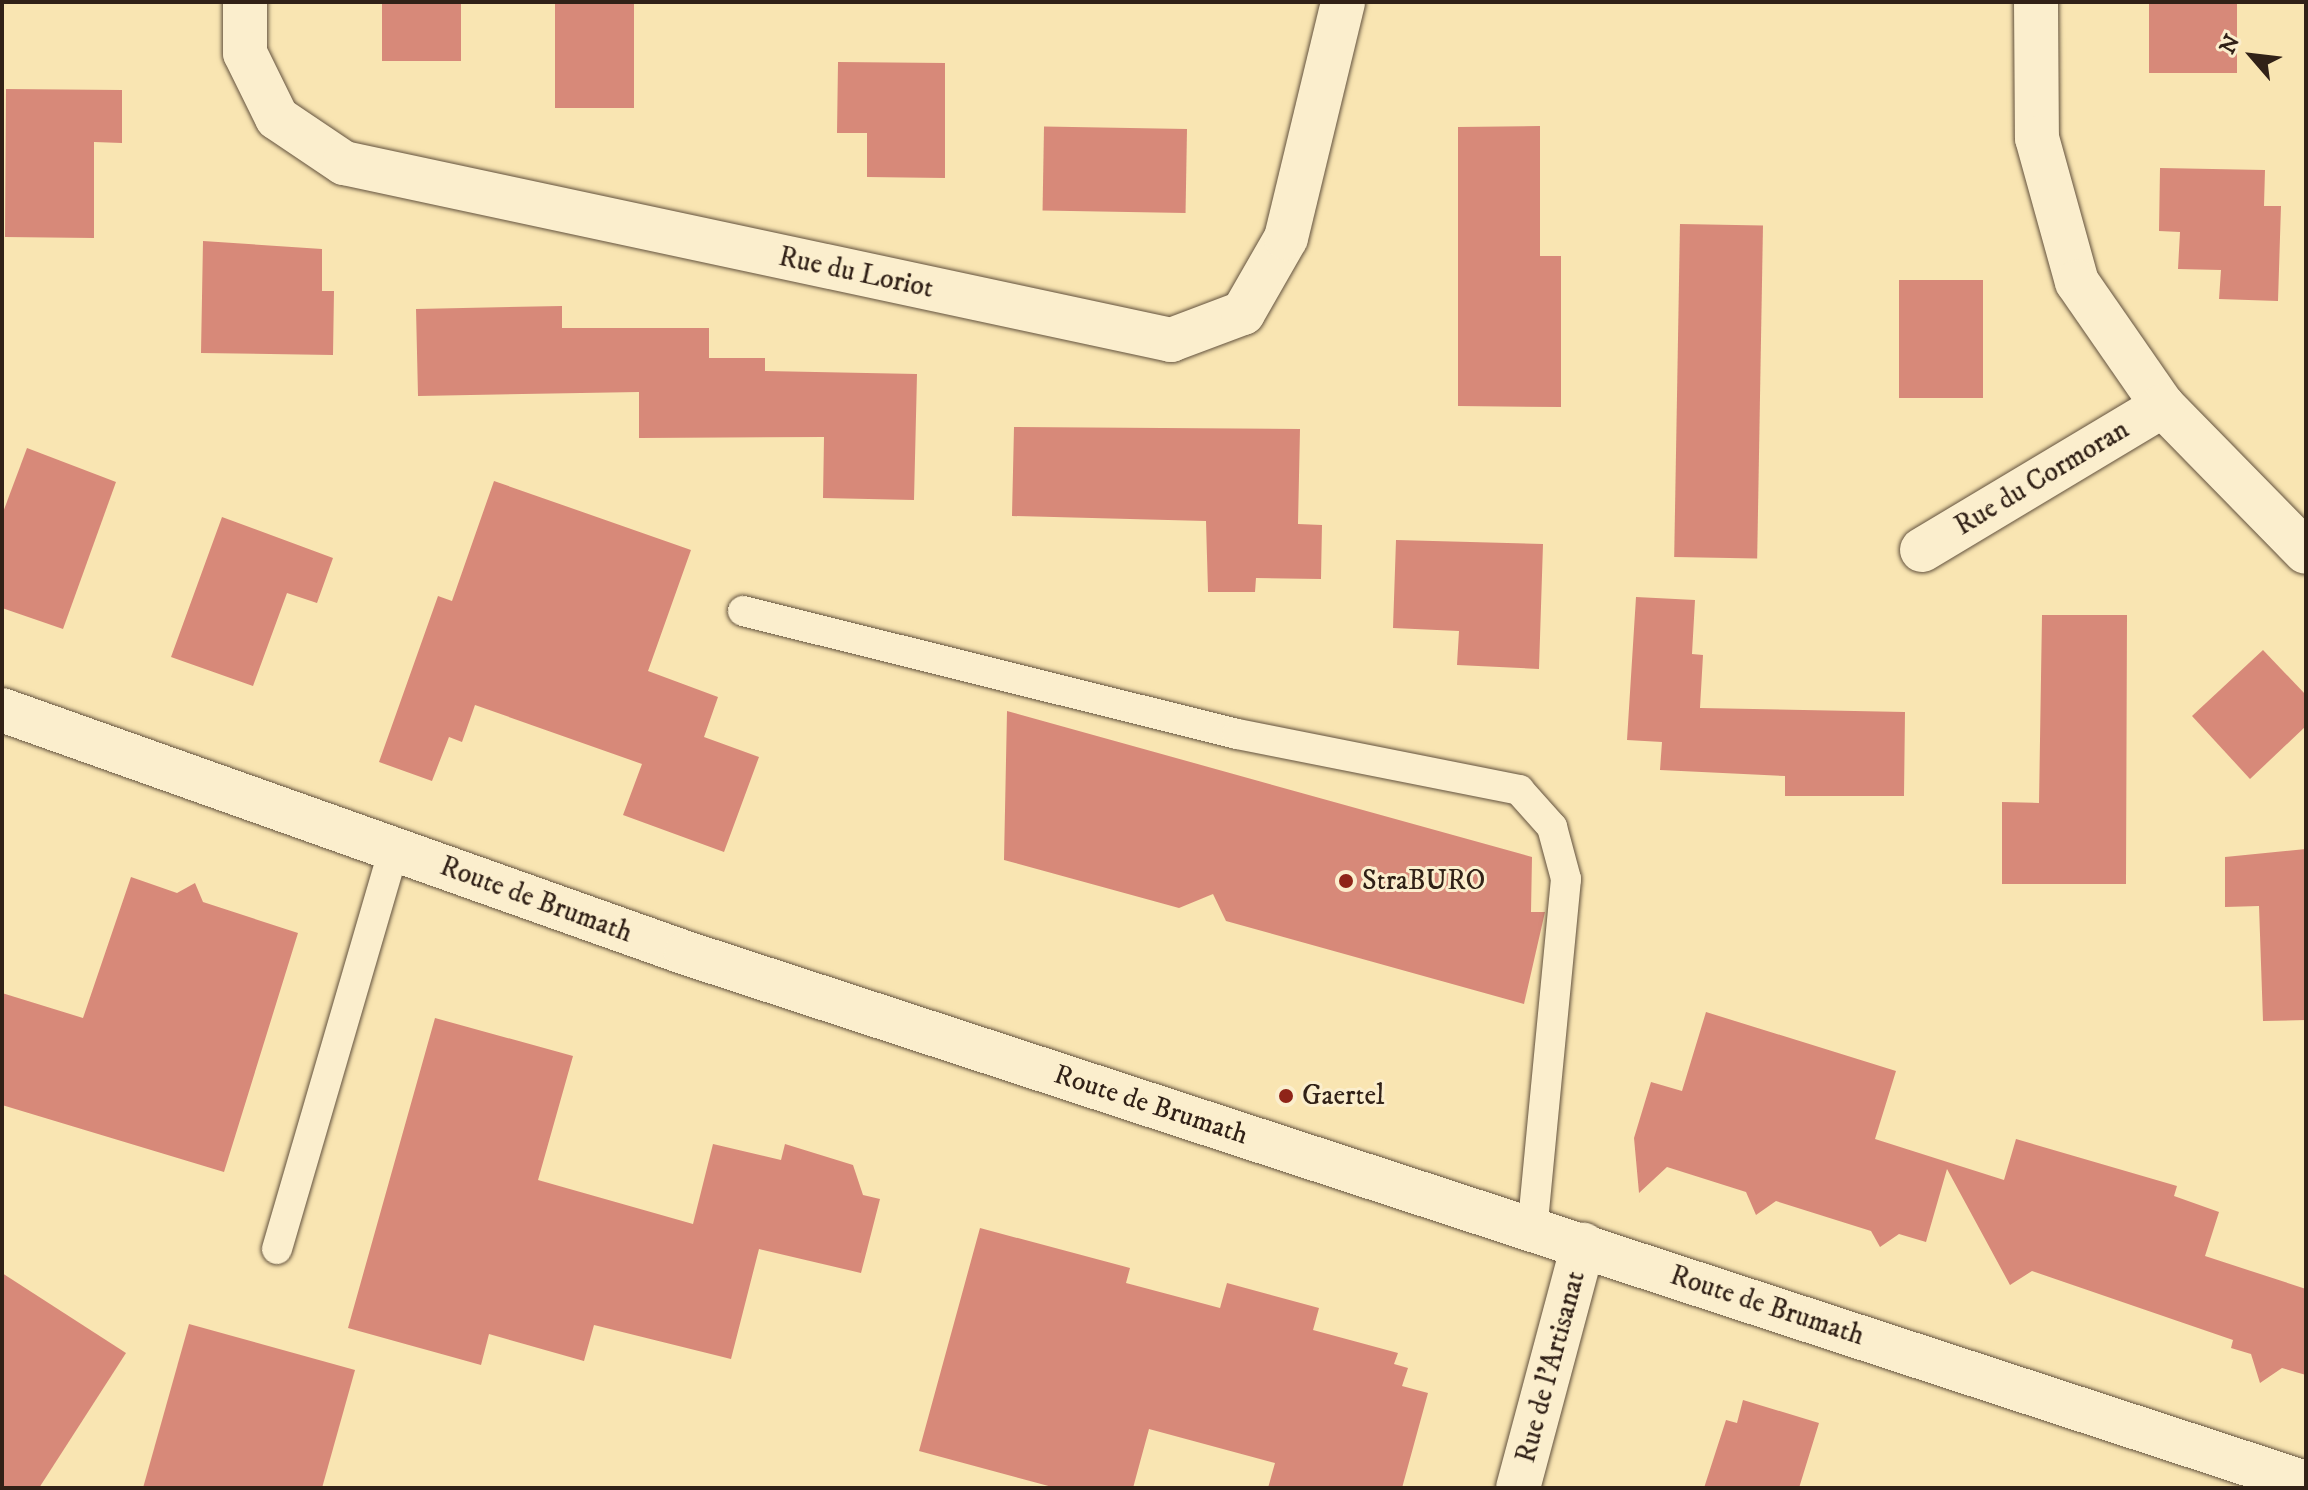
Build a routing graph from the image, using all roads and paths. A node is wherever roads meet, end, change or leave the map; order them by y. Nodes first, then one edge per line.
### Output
1 (245, 2) edge
2 (1343, 2) edge
3 (2036, 2) edge
4 (2163, 406) junction
5 (1922, 550) dead end
6 (2306, 552) edge
7 (743, 611) dead end
8 (2, 710) edge
9 (394, 850) junction
10 (1532, 1229) junction
11 (1583, 1245) junction
12 (277, 1249) dead end
13 (2306, 1483) edge
14 (1518, 1488) edge

1 - 2 street, Rue du Loriot
3 - 4 street, Rue du Cormoran
4 - 5 street, Rue du Cormoran
4 - 6 street, Rue du Cormoran
7 - 10 lane
8 - 9 street, Route de Brumath
9 - 10 street, Route de Brumath
9 - 12 lane
10 - 11 street, Route de Brumath
11 - 13 street, Route de Brumath
11 - 14 street, Rue de l'Artisanat

